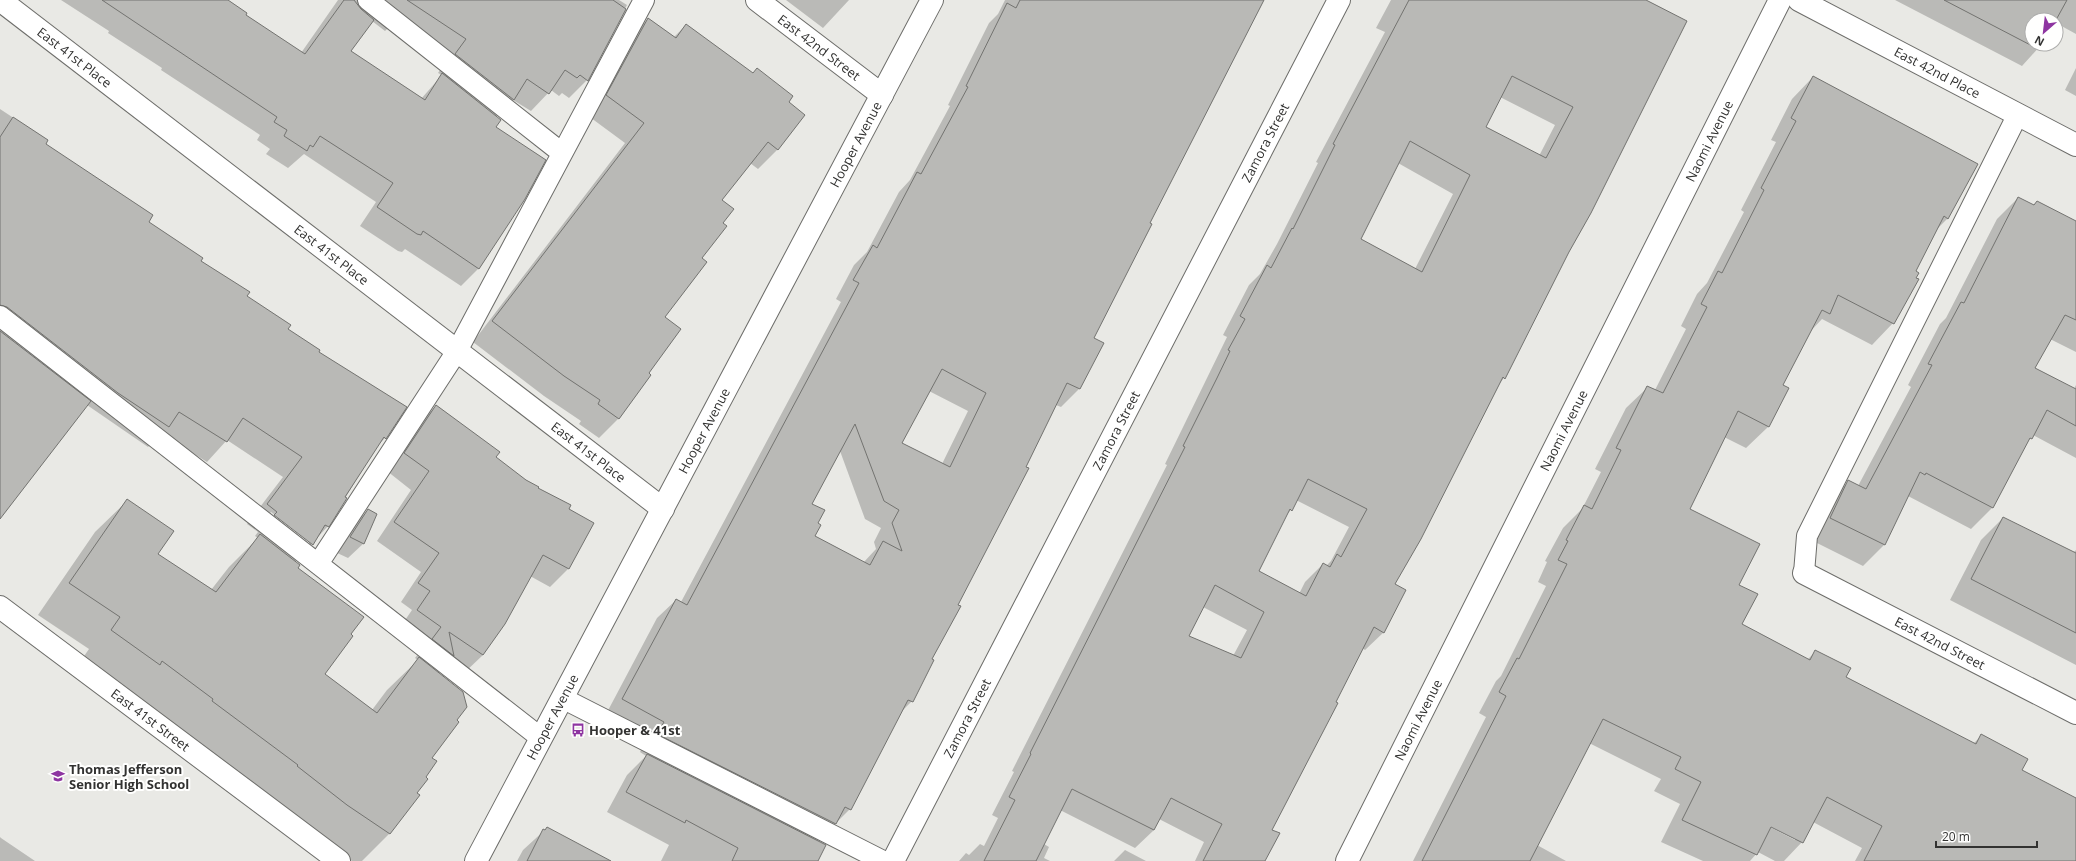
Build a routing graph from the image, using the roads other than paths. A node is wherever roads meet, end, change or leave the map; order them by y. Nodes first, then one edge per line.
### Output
1 (0, 0) edge
2 (368, 0) edge
3 (644, 0) edge
4 (757, 0) edge
5 (932, 0) edge
6 (1339, 0) edge
7 (1780, 0) edge
8 (1799, 0) edge
9 (882, 95) junction
10 (2018, 114) junction
11 (2076, 145) edge
12 (562, 153) junction
13 (0, 316) edge
14 (457, 351) junction
15 (663, 509) junction
16 (318, 564) junction
17 (1804, 573) joint
18 (0, 607) edge
19 (562, 698) junction
20 (2076, 713) edge
21 (541, 738) junction
22 (339, 861) edge
23 (476, 861) edge
24 (883, 861) edge
25 (893, 861) edge
26 (1348, 861) edge

1 - 14 street, East 41st Place
2 - 12 lane
3 - 12 lane
4 - 9 street, East 42nd Street
5 - 9 street, Hooper Avenue
6 - 25 street, Zamora Street
7 - 26 street, Naomi Avenue
8 - 10 street, East 42nd Place
9 - 15 street, Hooper Avenue
10 - 11 street, East 42nd Place
10 - 17 lane
12 - 14 lane
13 - 16 lane
14 - 15 street, East 41st Place
14 - 16 lane
15 - 19 street, Hooper Avenue
16 - 21 lane
17 - 20 street, East 42nd Street
18 - 22 street, East 41st Street
19 - 21 street, Hooper Avenue
19 - 24 lane
21 - 23 street, Hooper Avenue

